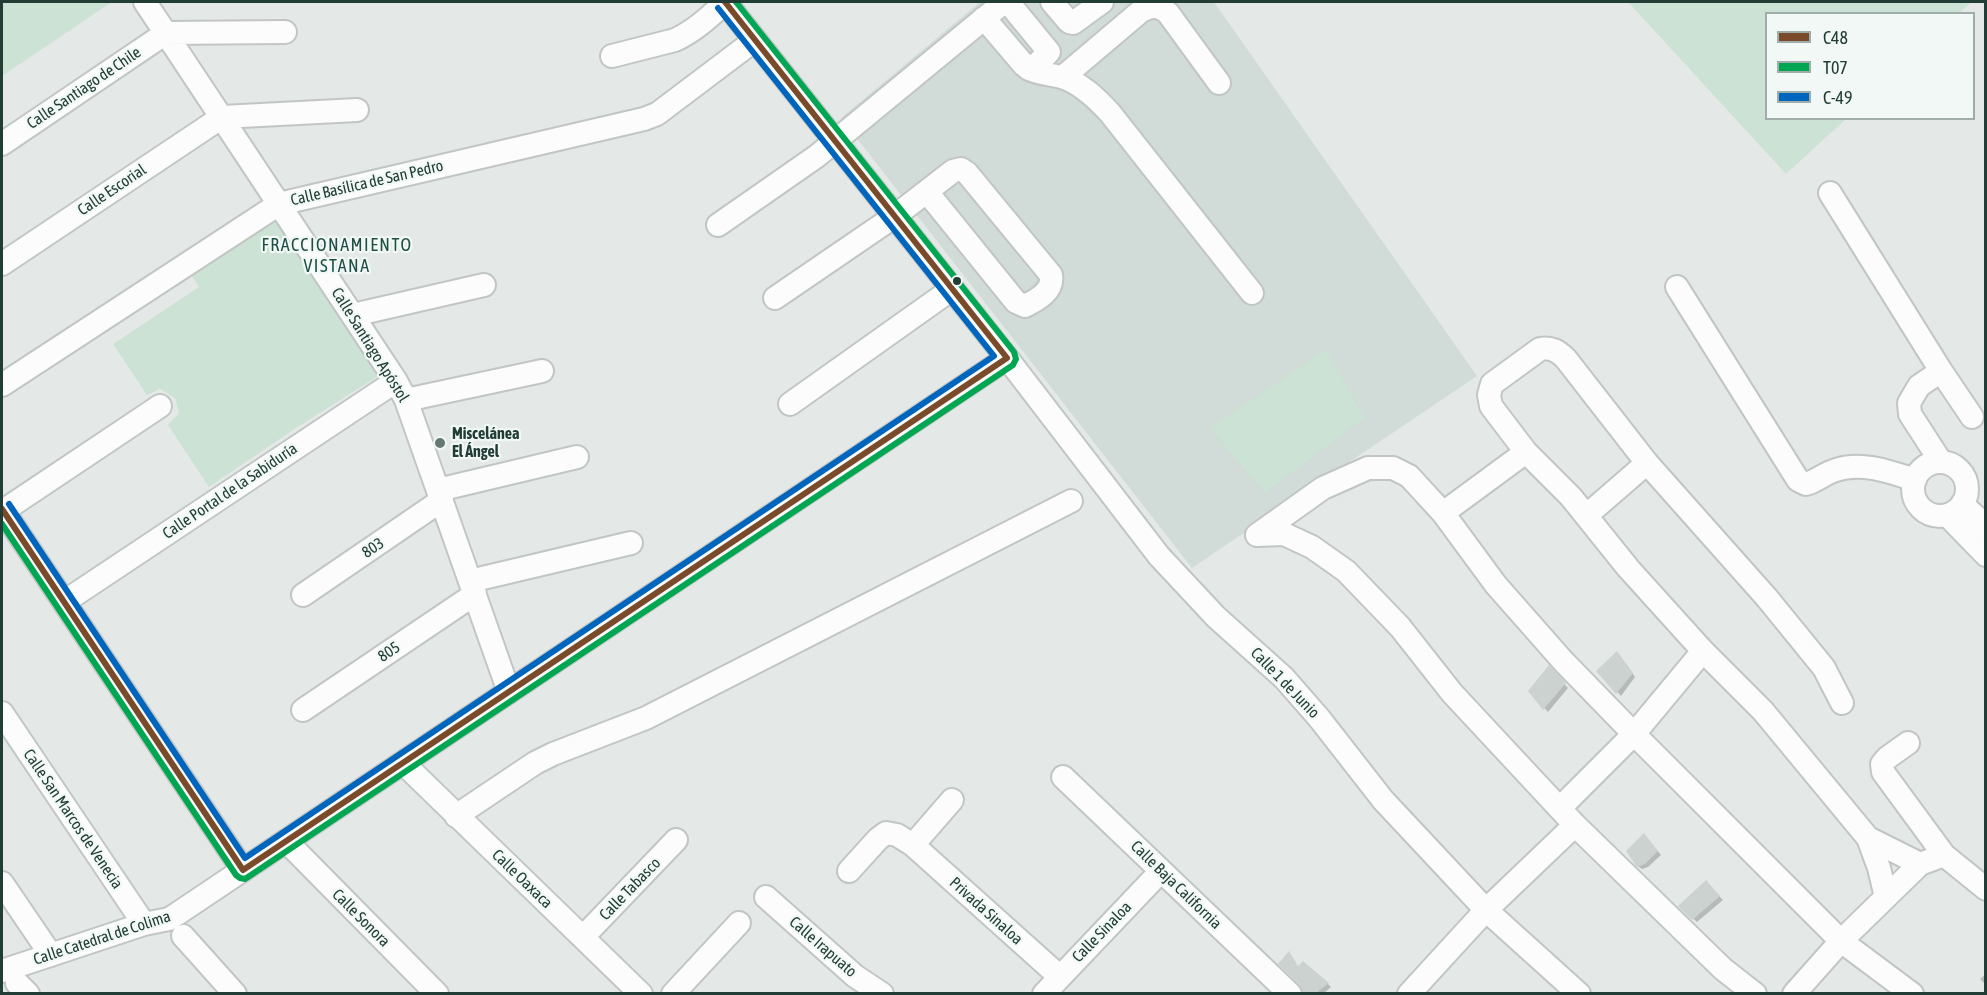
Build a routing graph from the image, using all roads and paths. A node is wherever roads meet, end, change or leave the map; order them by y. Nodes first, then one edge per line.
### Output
1 (146, 2) edge
2 (725, 2) edge
3 (1006, 2) edge
4 (1052, 2) edge
5 (1102, 2) edge
6 (984, 18) junction
7 (285, 32) dead end
8 (166, 33) junction
9 (755, 39) junction
10 (612, 56) dead end
11 (1029, 69) junction
12 (1064, 77) junction
13 (1219, 83) dead end
14 (357, 110) dead end
15 (222, 117) junction
16 (835, 141) junction
17 (2, 144) edge
18 (927, 192) junction
19 (1830, 193) dead end
20 (279, 204) junction
21 (895, 216) junction
22 (718, 225) dead end
23 (2, 264) edge
24 (484, 285) dead end
25 (1677, 288) dead end
26 (952, 289) junction
27 (1252, 293) dead end
28 (776, 298) dead end
29 (353, 315) junction
30 (1007, 358) junction
31 (542, 371) dead end
32 (1941, 371) junction
33 (2, 385) edge
34 (401, 391) junction
35 (790, 404) dead end
36 (160, 406) dead end
37 (1972, 417) dead end
38 (1526, 452) junction
39 (577, 457) dead end
40 (1647, 462) junction
41 (1941, 462) junction
42 (1915, 480) junction
43 (440, 495) junction
44 (1071, 501) dead end
45 (2, 510) edge
46 (1954, 510) junction
47 (1443, 513) junction
48 (1587, 516) junction
49 (1986, 526) edge
50 (631, 543) dead end
51 (1986, 555) edge
52 (472, 587) junction
53 (303, 595) dead end
54 (64, 602) junction
55 (1703, 651) junction
56 (508, 692) junction
57 (1842, 702) dead end
58 (303, 711) dead end
59 (2, 713) edge
60 (1634, 734) junction
61 (1908, 743) dead end
62 (403, 763) junction
63 (1063, 777) dead end
64 (952, 800) dead end
65 (1560, 808) junction
66 (456, 816) junction
67 (1575, 825) junction
68 (1868, 838) junction
69 (676, 840) dead end
70 (286, 841) junction
71 (913, 845) junction
72 (1944, 855) junction
73 (1920, 864) junction
74 (243, 870) junction
75 (849, 871) dead end
76 (1161, 871) junction
77 (2, 883) edge
78 (1986, 889) edge
79 (766, 897) dead end
80 (1886, 897) junction
81 (804, 910) dead end
82 (1486, 910) junction
83 (739, 923) dead end
84 (144, 924) junction
85 (183, 936) dead end
86 (583, 938) junction
87 (1841, 941) junction
88 (51, 955) junction
89 (1059, 976) junction
90 (16, 982) edge
91 (235, 993) edge
92 (437, 993) edge
93 (641, 993) edge
94 (673, 993) edge
95 (883, 993) edge
96 (1044, 993) edge
97 (1290, 993) edge
98 (1409, 993) edge
99 (1579, 993) edge
100 (1755, 993) edge
101 (1794, 993) edge
102 (1912, 993) edge

1 - 8 street, Calle Santiago Apóstol
2 - 9 street, Calle 1 de Junio
2 - 10 street
3 - 6 street
3 - 11 street
4 - 5 street
6 - 11 street
6 - 16 street
7 - 8 street
8 - 15 street, Calle Santiago Apóstol
8 - 17 street, Calle Santiago de Chile
9 - 16 street, Calle 1 de Junio
9 - 20 street, Calle Basílica de San Pedro
11 - 12 street
12 - 13 street
12 - 27 street
14 - 15 street
15 - 20 street, Calle Santiago Apóstol
15 - 23 street, Calle Escorial
16 - 21 street, Calle 1 de Junio
16 - 22 street
18 - 18 street
18 - 21 street
19 - 32 street
20 - 29 street, Calle Santiago Apóstol
20 - 33 street, Calle Basílica de San Pedro
21 - 26 street, Calle 1 de Junio
21 - 28 street
24 - 29 street
25 - 42 street
26 - 30 street, Calle 1 de Junio
26 - 35 street
29 - 34 street, Calle Santiago Apóstol
30 - 56 street, Calle Catedral de Colima
30 - 82 street, Calle 1 de Junio
31 - 34 street
32 - 37 street
32 - 41 street
34 - 43 street, Calle Santiago Apóstol
34 - 54 street, Calle Portal de la Sabiduría
36 - 45 street
38 - 40 street
38 - 47 street
38 - 48 street
39 - 43 street
40 - 48 street
40 - 57 street
41 - 42 street
41 - 46 street
42 - 46 street
43 - 52 street, Calle Santiago Apóstol
43 - 53 street, 803
44 - 66 street
45 - 54 street
46 - 49 street
46 - 51 street
47 - 60 street
47 - 65 street
48 - 55 street
50 - 52 street
52 - 56 street, Calle Santiago Apóstol
52 - 58 street, 805
54 - 74 street
55 - 60 street
55 - 68 street
56 - 62 street, Calle Catedral de Colima
59 - 84 street, Calle San Marcos de Venecia
60 - 65 street
60 - 87 street
61 - 72 street
62 - 66 street, Calle Oaxaca
62 - 70 street, Calle Catedral de Colima
63 - 76 street, Calle Baja California
64 - 71 street
65 - 67 street
66 - 86 street, Calle Oaxaca
67 - 82 street
67 - 100 street
68 - 73 street
68 - 80 street
69 - 86 street, Calle Tabasco
70 - 74 street, Calle Catedral de Colima
70 - 92 street, Calle Sonora
71 - 75 street, Privada Sinaloa
71 - 89 street, Privada Sinaloa
72 - 73 street
72 - 78 street
73 - 80 street
74 - 84 street, Calle Catedral de Colima
76 - 89 street, Calle Sinaloa
76 - 97 street, Calle Baja California
77 - 88 street
79 - 95 street, Calle Irapuato
80 - 87 street
81 - 95 street, Calle Irapuato
82 - 98 street
82 - 99 street, Calle 1 de Junio
83 - 94 street
84 - 88 street, Calle Catedral de Colima
85 - 91 street
86 - 93 street, Calle Oaxaca
87 - 101 street
87 - 102 street
88 - 90 street, Calle Catedral de Colima
89 - 96 street, Calle Sinaloa

